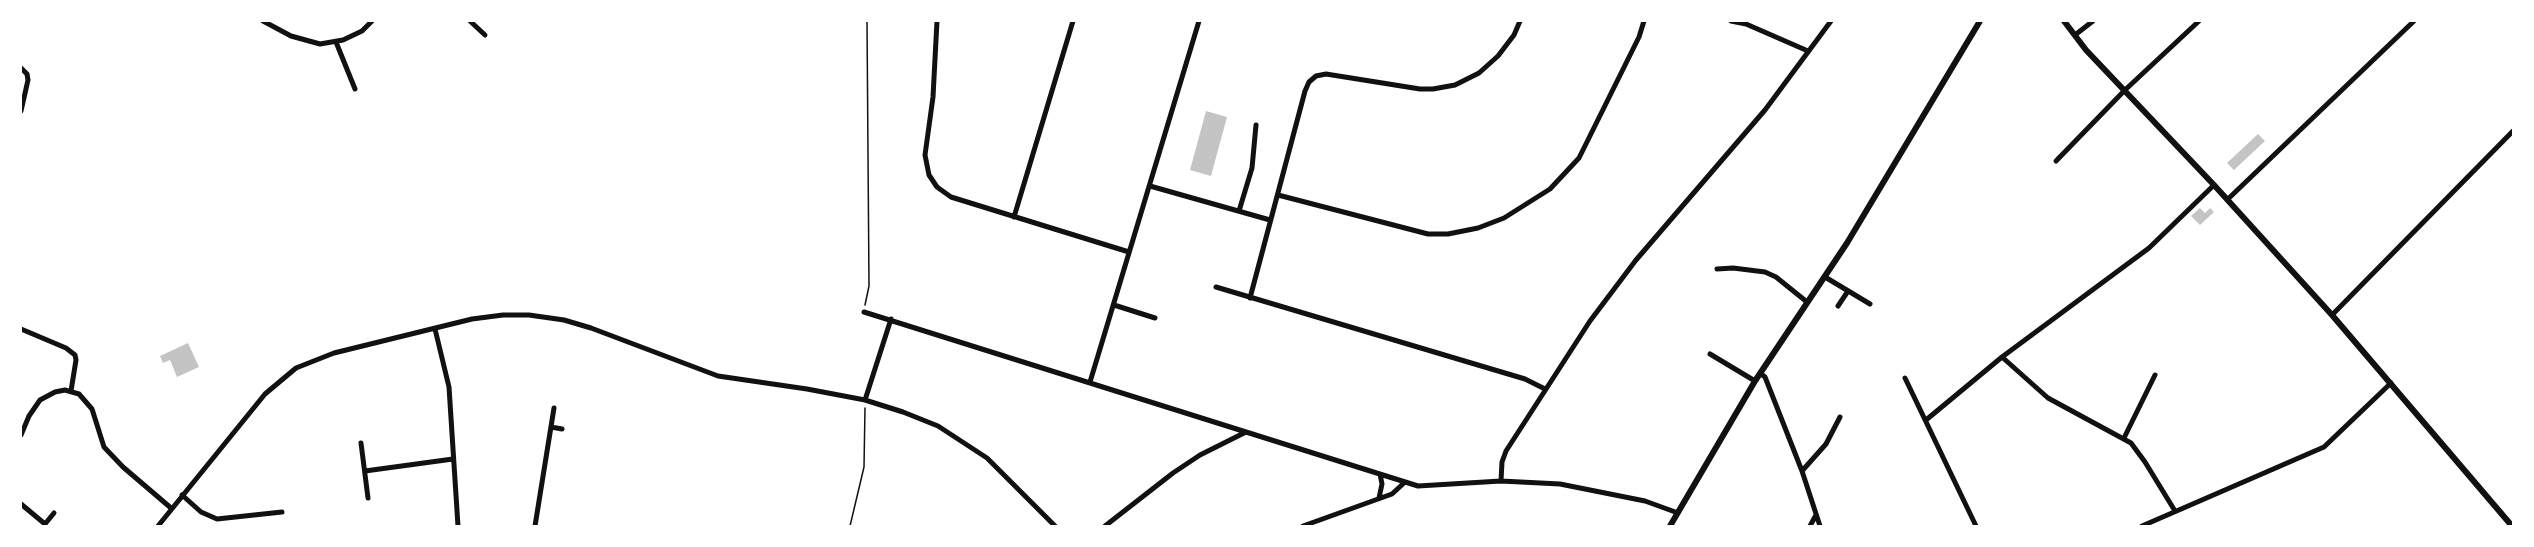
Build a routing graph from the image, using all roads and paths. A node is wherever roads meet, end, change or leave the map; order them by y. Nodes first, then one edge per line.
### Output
1 (263, 21) edge
2 (372, 21) edge
3 (470, 21) edge
4 (867, 21) edge
5 (938, 21) edge
6 (1073, 21) edge
7 (1199, 21) edge
8 (1520, 21) edge
9 (1644, 21) edge
10 (1731, 21) edge
11 (1831, 21) edge
12 (1980, 21) edge
13 (2064, 21) edge
14 (2093, 21) edge
15 (2199, 21) edge
16 (2414, 21) edge
17 (485, 35) dead end
18 (2075, 35) junction
19 (336, 42) junction
20 (1808, 51) junction
21 (21, 68) edge
22 (355, 89) dead end
23 (2125, 90) junction
24 (21, 110) edge
25 (1256, 125) dead end
26 (2513, 131) edge
27 (2056, 161) dead end
28 (2214, 185) junction
29 (1149, 186) junction
30 (1278, 195) junction
31 (2228, 199) junction
32 (1239, 211) junction
33 (1014, 217) junction
34 (1270, 220) junction
35 (1129, 252) junction
36 (1717, 269) dead end
37 (1825, 277) junction
38 (1216, 287) dead end
39 (1848, 291) junction
40 (1250, 298) junction
41 (1808, 302) junction
42 (1870, 304) dead end
43 (1114, 305) junction
44 (1838, 306) dead end
45 (864, 312) joint
46 (2332, 315) junction
47 (1155, 318) dead end
48 (891, 319) junction
49 (21, 328) edge
50 (435, 329) junction
51 (1710, 354) dead end
52 (2002, 357) junction
53 (1760, 373) junction
54 (2155, 375) dead end
55 (1905, 378) dead end
56 (1755, 381) junction
57 (1090, 382) junction
58 (2391, 383) junction
59 (1545, 389) junction
60 (71, 391) junction
61 (865, 400) junction
62 (554, 408) dead end
63 (1840, 417) dead end
64 (1926, 420) junction
65 (551, 427) junction
66 (562, 429) dead end
67 (1246, 432) junction
68 (21, 435) edge
69 (2124, 438) junction
70 (361, 443) dead end
71 (453, 459) junction
72 (366, 471) junction
73 (1802, 471) junction
74 (1380, 474) junction
75 (1405, 482) junction
76 (1501, 482) junction
77 (182, 495) junction
78 (368, 498) dead end
79 (1379, 498) junction
80 (21, 504) edge
81 (171, 508) junction
82 (2175, 511) junction
83 (282, 512) dead end
84 (54, 513) dead end
85 (1678, 513) junction
86 (1816, 515) junction
87 (159, 526) edge
88 (458, 526) edge
89 (535, 526) edge
90 (850, 526) edge
91 (1054, 526) edge
92 (1105, 526) edge
93 (1302, 526) edge
94 (1670, 526) edge
95 (1810, 526) edge
96 (1820, 526) edge
97 (1976, 526) edge
98 (2142, 526) edge
99 (2511, 526) edge

1 - 19 street
2 - 19 street
3 - 17 street
4 - 45 path
5 - 33 street
6 - 33 street
7 - 29 street
8 - 30 street
9 - 30 street
10 - 20 street
11 - 20 street
12 - 37 street
13 - 18 street
14 - 18 street
15 - 23 street
16 - 31 street
18 - 23 street
19 - 22 street
20 - 59 street
21 - 24 street
23 - 27 street
23 - 28 street
25 - 32 street
26 - 46 street
28 - 31 street
28 - 52 street
29 - 32 street
29 - 35 street
30 - 34 street
31 - 46 street
32 - 34 street
33 - 35 street
34 - 40 street
35 - 43 street
36 - 41 street
37 - 39 street
37 - 41 street
38 - 40 street
39 - 42 street
39 - 44 street
40 - 59 street
41 - 53 street
43 - 47 street
43 - 57 street
45 - 48 street
46 - 58 street
48 - 57 street
48 - 61 street
49 - 60 street
50 - 61 street
50 - 71 street
50 - 77 street
51 - 56 street
52 - 64 street
52 - 69 street
53 - 56 street
53 - 73 street
54 - 69 street
55 - 64 street
56 - 85 street
57 - 67 street
58 - 82 street
58 - 99 street
59 - 76 street
60 - 68 street
60 - 81 street
61 - 90 path
61 - 91 street
62 - 65 street
63 - 73 street
64 - 97 street
65 - 66 street
65 - 89 street
67 - 74 street
67 - 92 street
69 - 82 street
70 - 72 street
71 - 72 street
71 - 88 street
72 - 78 street
73 - 86 street
74 - 75 street
74 - 79 street
75 - 76 street
75 - 79 street
76 - 85 street
77 - 81 street
77 - 83 street
79 - 93 street
80 - 84 street
81 - 87 street
82 - 98 street
85 - 94 street
86 - 95 street
86 - 96 street

